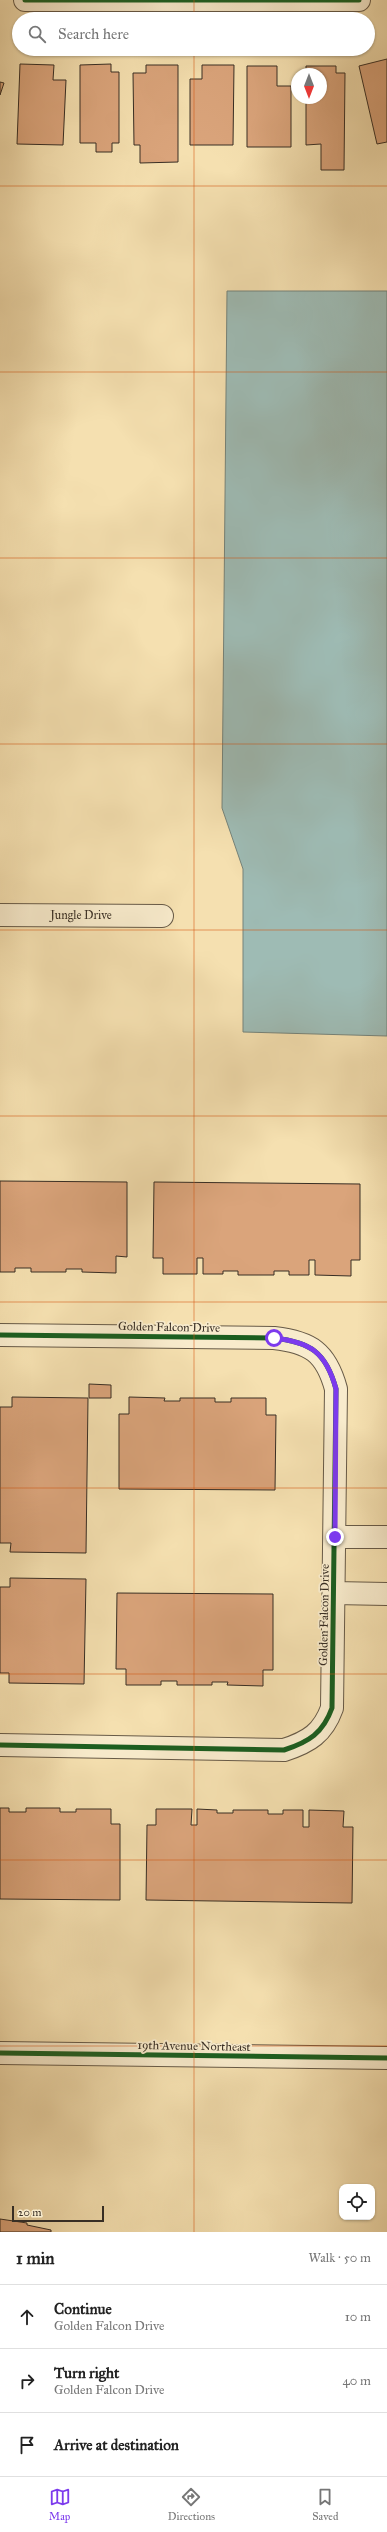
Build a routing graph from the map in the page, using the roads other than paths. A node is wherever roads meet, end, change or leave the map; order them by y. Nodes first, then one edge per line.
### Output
1 (25, 0) edge
2 (359, 0) edge
3 (0, 914) edge
4 (162, 916) dead end
5 (0, 1335) edge
6 (335, 1537) junction
7 (387, 1537) edge
8 (334, 1593) junction
9 (387, 1594) edge
10 (0, 1745) edge
11 (0, 2053) edge
12 (387, 2058) edge

1 - 2 street
3 - 4 street, Jungle Drive
5 - 6 street, Golden Falcon Drive
6 - 7 street
6 - 8 street, Golden Falcon Drive
8 - 9 street
8 - 10 street, Golden Falcon Drive
11 - 12 street, 19th Avenue Northeast

